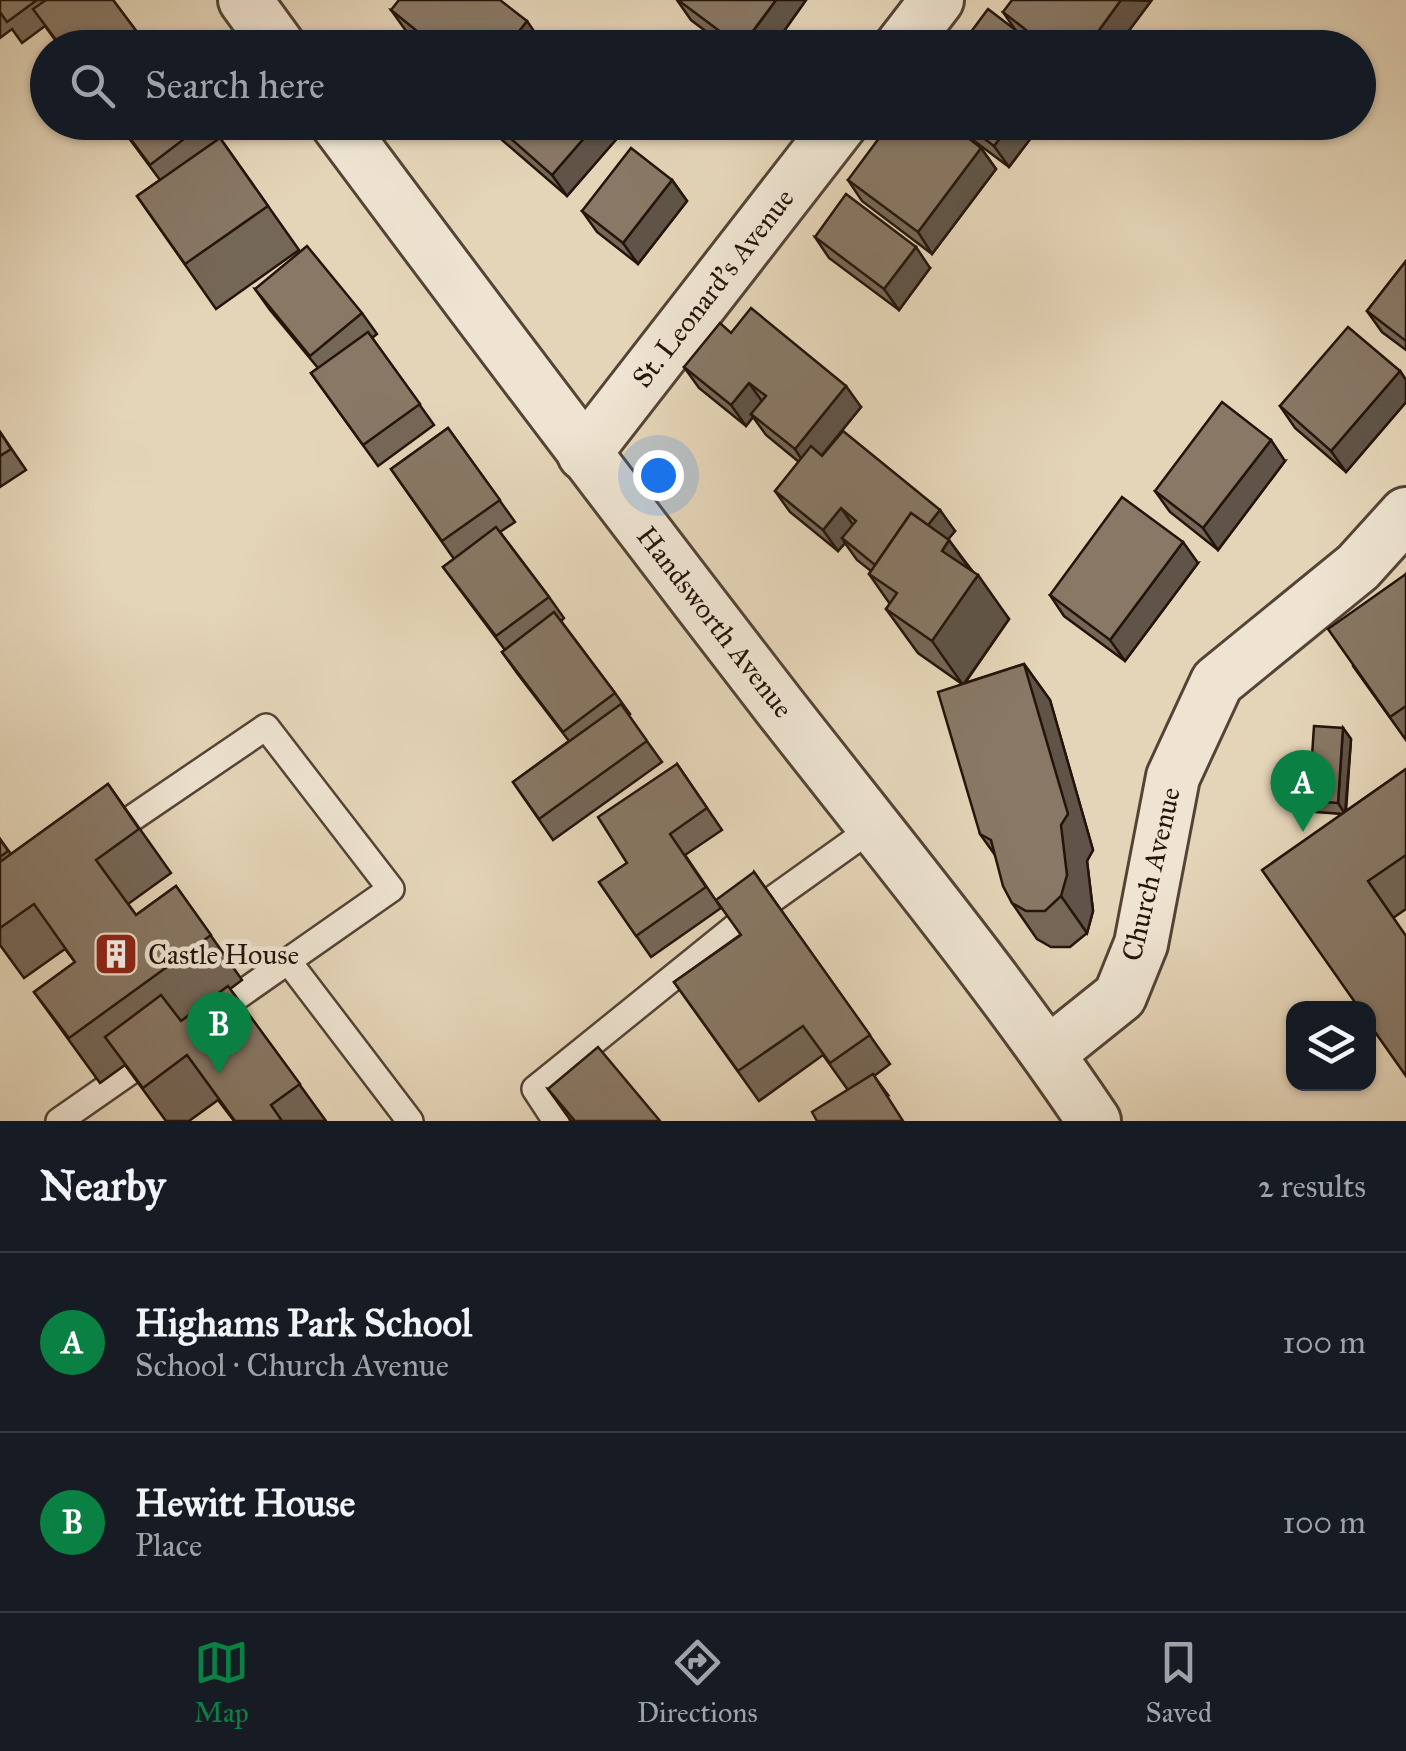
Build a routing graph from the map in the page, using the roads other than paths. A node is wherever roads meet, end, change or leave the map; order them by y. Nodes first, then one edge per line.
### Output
1 (245, 0) edge
2 (937, 0) edge
3 (267, 30) edge
4 (914, 30) edge
5 (349, 140) edge
6 (828, 140) edge
7 (584, 454) junction
8 (1406, 514) edge
9 (875, 826) junction
10 (78, 855) edge
11 (288, 960) junction
12 (1048, 1053) junction
13 (59, 1121) edge
14 (410, 1121) edge
15 (556, 1121) edge
16 (1094, 1121) edge

1 - 3 street
2 - 4 street
5 - 7 street, Handsworth Avenue
6 - 7 street, St. Leonard's Avenue
7 - 9 street, Handsworth Avenue
8 - 12 street, Church Avenue
9 - 12 street, Handsworth Avenue
9 - 15 lane
10 - 11 lane
11 - 13 lane
11 - 14 lane
12 - 16 street, Handsworth Avenue

